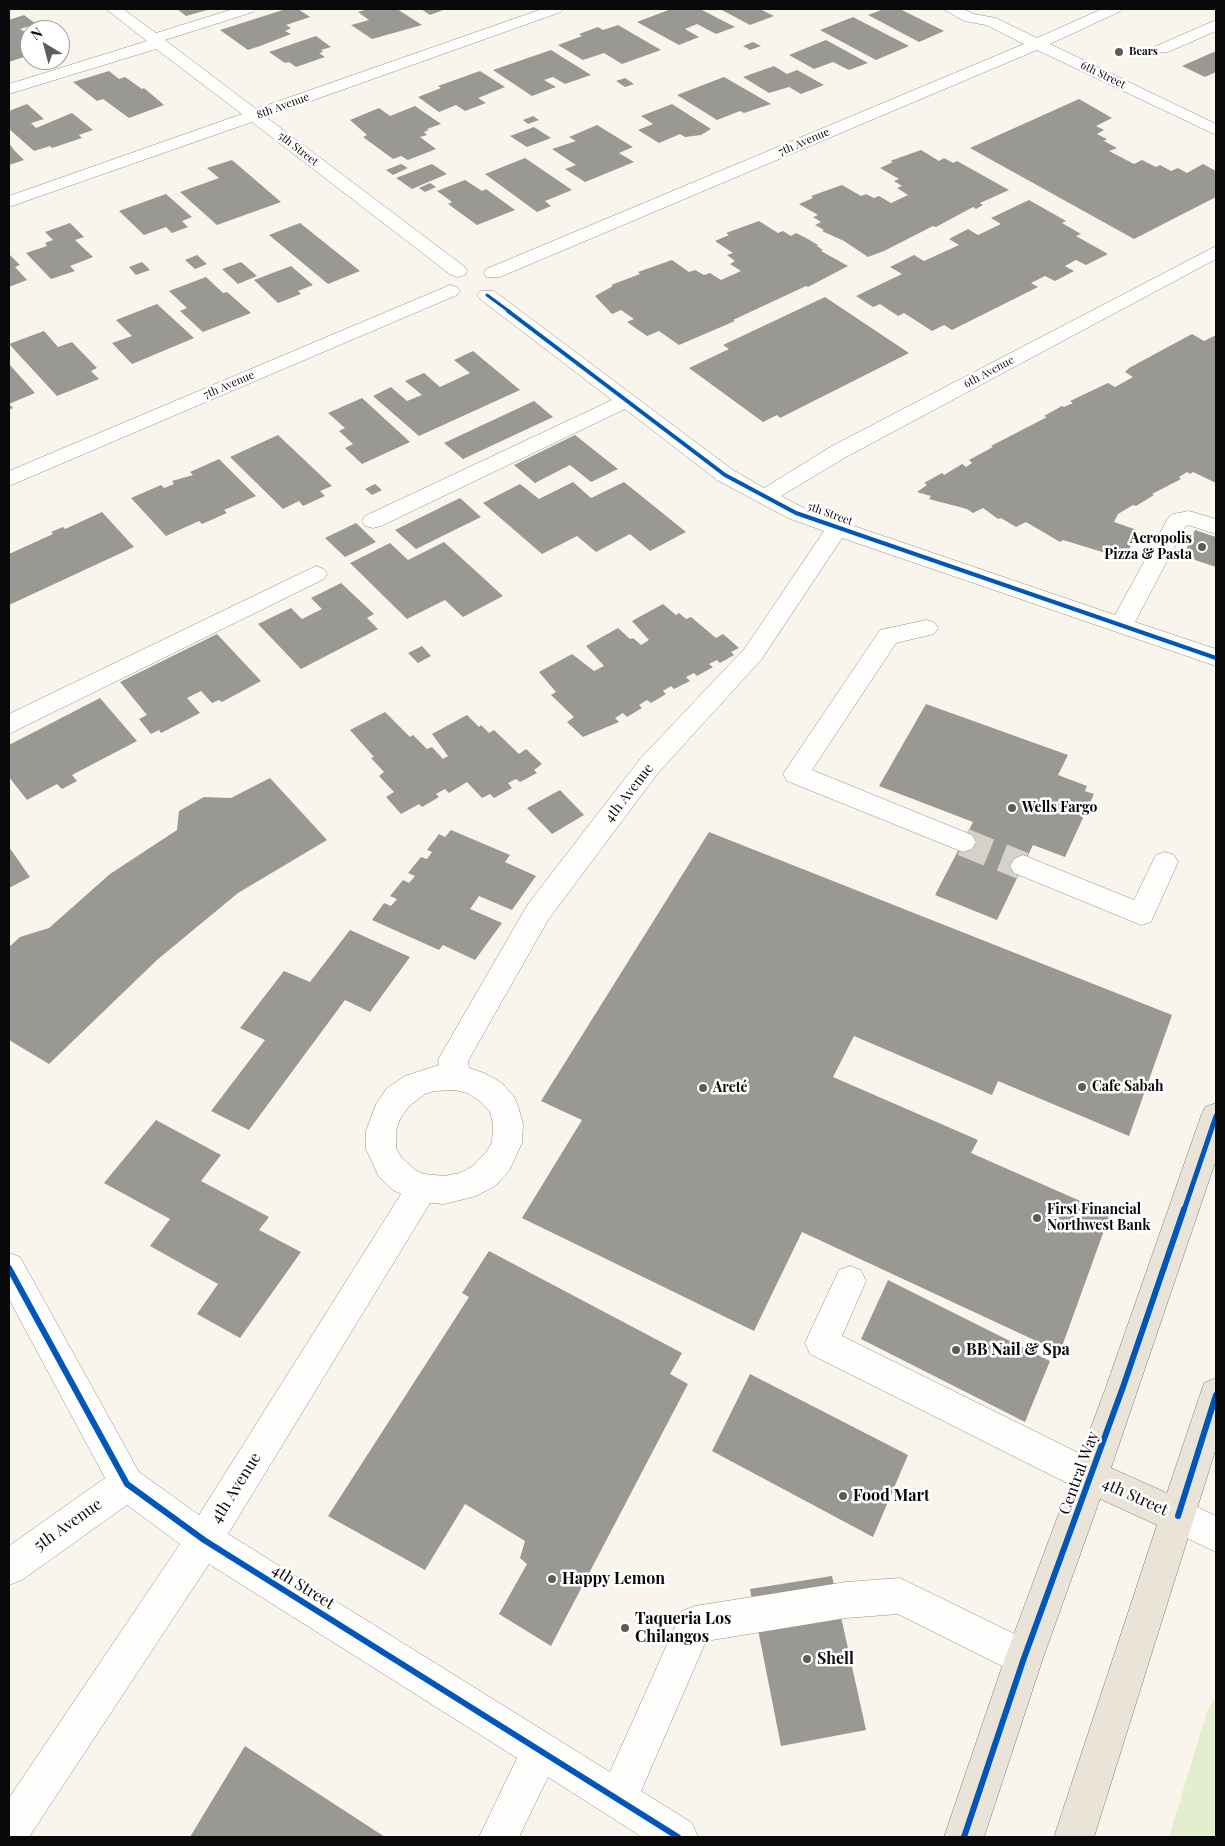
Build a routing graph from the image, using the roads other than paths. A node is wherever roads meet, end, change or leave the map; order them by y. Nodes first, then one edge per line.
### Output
1 (114, 9) edge
2 (248, 9) edge
3 (556, 9) edge
4 (951, 9) edge
5 (1114, 9) edge
6 (986, 15) edge
7 (1214, 17) edge
8 (156, 41) junction
9 (1038, 44) junction
10 (1162, 49) dead end
11 (9, 89) edge
12 (255, 116) junction
13 (1216, 130) edge
14 (9, 202) edge
15 (1216, 252) edge
16 (458, 272) junction
17 (493, 274) junction
18 (450, 291) junction
19 (487, 295) junction
20 (628, 400) junction
21 (9, 479) edge
22 (764, 497) junction
23 (374, 521) dead end
24 (1216, 526) edge
25 (836, 528) junction
26 (316, 574) dead end
27 (1121, 626) junction
28 (926, 628) dead end
29 (1216, 658) edge
30 (9, 725) edge
31 (963, 842) tunnel mouth
32 (1165, 862) dead end
33 (1023, 866) tunnel mouth
34 (454, 1069) junction
35 (1216, 1116) edge
36 (422, 1188) junction
37 (9, 1268) edge
38 (850, 1281) dead end
39 (1216, 1395) edge
40 (1091, 1477) junction
41 (127, 1484) junction
42 (1178, 1516) junction
43 (1216, 1534) edge
44 (204, 1540) junction
45 (9, 1567) edge
46 (1024, 1658) junction
47 (540, 1751) junction
48 (618, 1799) junction
49 (9, 1832) edge
50 (499, 1837) edge
51 (678, 1837) edge
52 (964, 1837) edge
53 (1074, 1837) edge

1 - 8 street, 5th Street
2 - 8 street
3 - 12 street, 8th Avenue
4 - 6 street, 6th Street
5 - 9 street, 7th Avenue
6 - 9 street, 6th Street
7 - 10 street
8 - 11 street
8 - 12 street, 5th Street
9 - 13 street, 6th Street
9 - 17 street, 7th Avenue
12 - 14 street, 8th Avenue
12 - 16 street, 5th Street
15 - 22 street, 6th Avenue
16 - 17 street
16 - 18 street
17 - 19 street
18 - 19 street
18 - 21 street, 7th Avenue
19 - 20 street, 5th Street
20 - 22 street, 5th Street
20 - 23 street
22 - 25 street, 5th Street
24 - 27 street
25 - 27 street, 5th Street
25 - 34 street, 4th Avenue
26 - 30 street
27 - 29 street, 5th Street
28 - 31 street
32 - 33 street
34 - 36 street
34 - 36 street
35 - 40 main road, Central Way
36 - 44 street, 4th Avenue
37 - 41 street, 4th Street
38 - 40 street
39 - 42 main road
40 - 42 main road, 4th Street
40 - 46 main road, Central Way
41 - 44 street, 4th Street
41 - 45 street, 5th Avenue
42 - 43 street
42 - 53 main road
44 - 47 street, 4th Street
44 - 49 street, 4th Avenue
46 - 48 street
46 - 52 main road, Central Way
47 - 48 street, 4th Street
47 - 50 street
48 - 51 street, 4th Street

